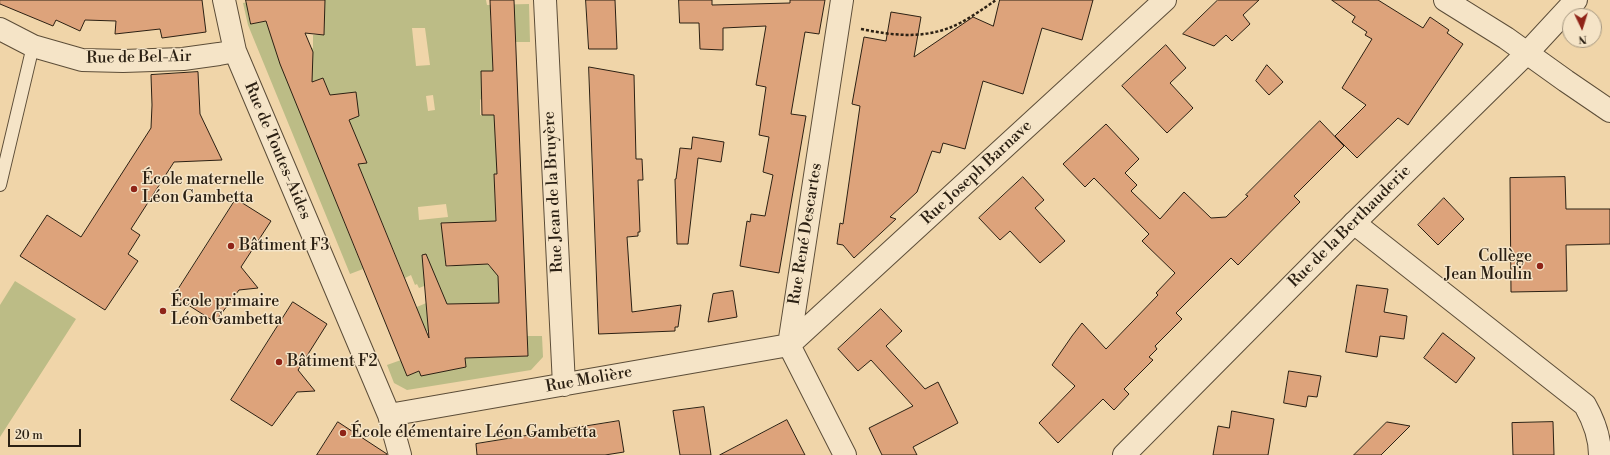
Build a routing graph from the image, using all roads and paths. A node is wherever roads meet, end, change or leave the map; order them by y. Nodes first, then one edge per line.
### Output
1 (224, 0) edge
2 (544, 0) edge
3 (842, 0) edge
4 (996, 0) edge
5 (1165, 0) edge
6 (1446, 0) edge
7 (1576, 0) edge
8 (856, 28) dead end
9 (0, 29) edge
10 (33, 46) junction
11 (235, 51) junction
12 (1527, 53) junction
13 (1610, 111) edge
14 (0, 185) edge
15 (1354, 223) junction
16 (789, 345) junction
17 (564, 385) junction
18 (389, 415) junction
19 (400, 455) edge
20 (845, 455) edge
21 (1124, 455) edge
22 (1600, 455) edge

1 - 11 street, Rue de Toutes-Aides
2 - 17 street, Rue Jean de la Bruyère
3 - 16 street, Rue René Descartes
4 - 8 path
5 - 16 street, Rue Joseph Barnave
6 - 12 street
7 - 12 street, Rue de la Berthauderie
9 - 10 street, Rue de Bel-Air
10 - 11 street, Rue de Bel-Air
10 - 14 lane
11 - 18 street, Rue de Toutes-Aides
12 - 13 street
12 - 15 street, Rue de la Berthauderie
15 - 21 street, Rue de la Berthauderie
15 - 22 street
16 - 17 street, Rue Molière
16 - 20 street
17 - 18 street, Rue Molière
18 - 19 street, Rue de Toutes-Aides

